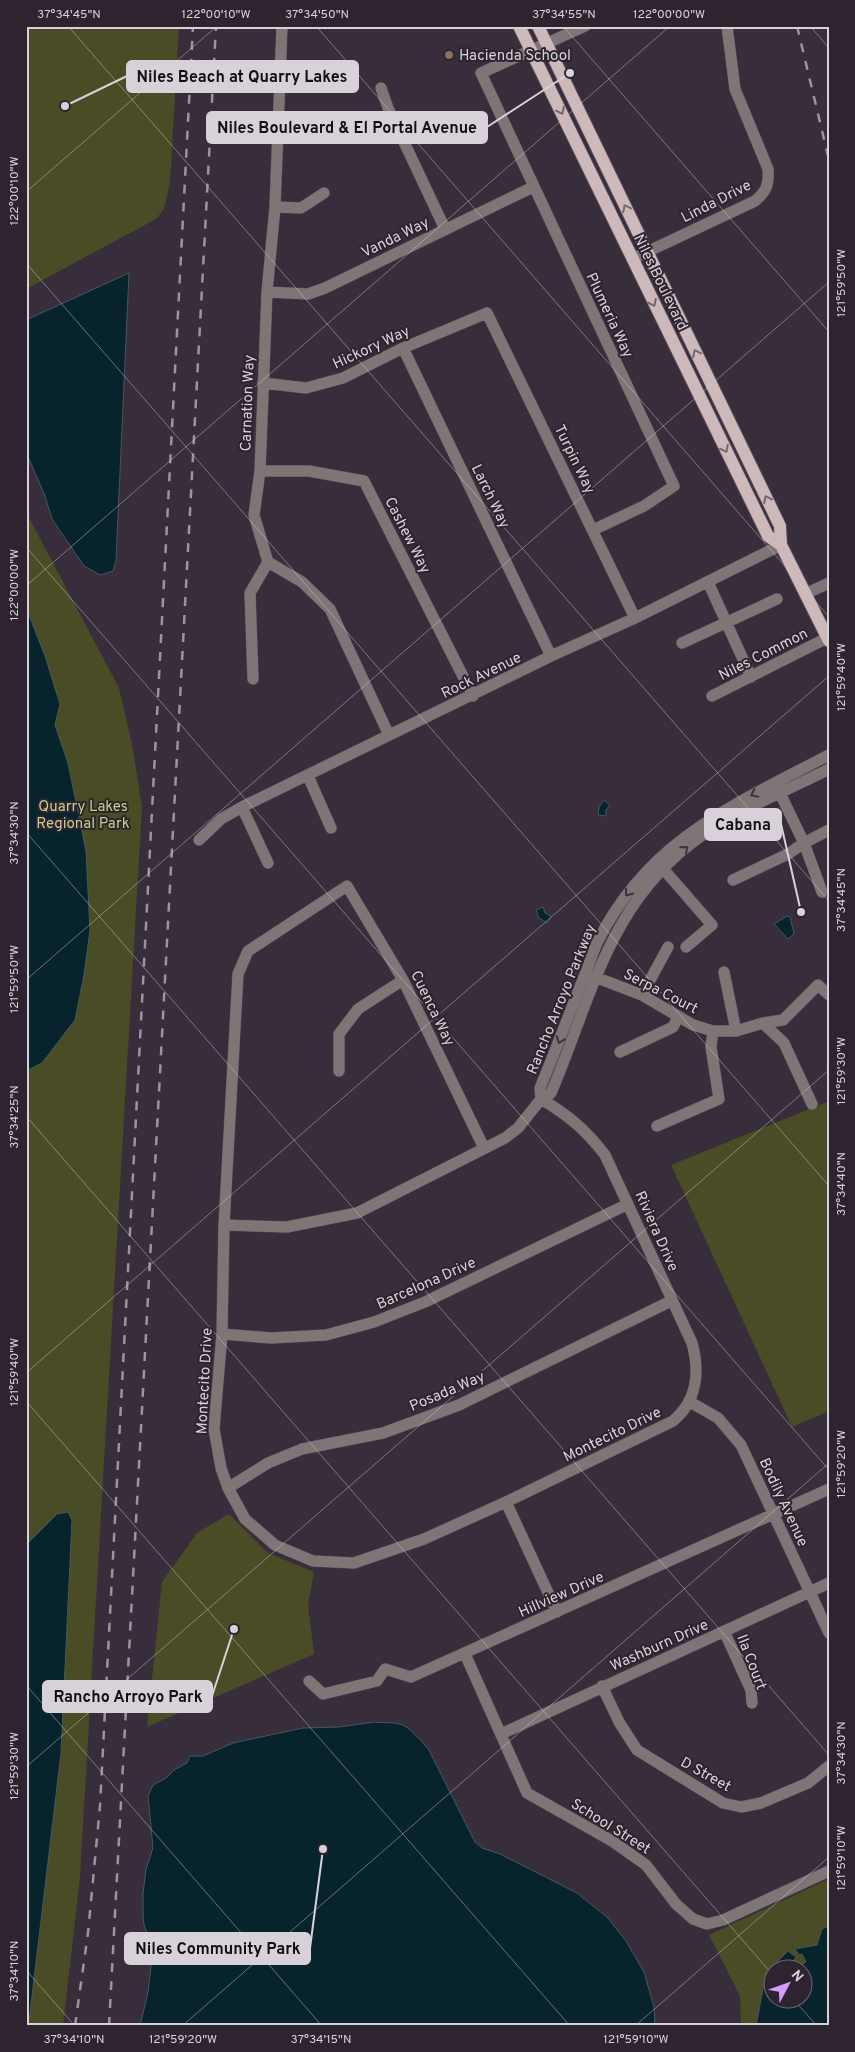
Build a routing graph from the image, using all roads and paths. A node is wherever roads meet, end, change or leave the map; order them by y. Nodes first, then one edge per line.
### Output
1 (282, 26) edge
2 (519, 26) edge
3 (538, 26) edge
4 (585, 26) edge
5 (727, 26) edge
6 (547, 44) junction
7 (532, 52) junction
8 (381, 88) dead end
9 (533, 187) junction
10 (324, 193) dead end
11 (275, 207) junction
12 (444, 229) junction
13 (647, 252) junction
14 (632, 259) junction
15 (266, 292) junction
16 (487, 313) joint
17 (403, 348) junction
18 (263, 383) junction
19 (260, 471) junction
20 (593, 530) junction
21 (781, 545) junction
22 (268, 562) junction
23 (708, 582) junction
24 (829, 583) edge
25 (805, 594) junction
26 (777, 599) dead end
27 (635, 618) junction
28 (726, 622) junction
29 (828, 640) edge
30 (682, 643) dead end
31 (551, 656) junction
32 (751, 677) junction
33 (253, 679) dead end
34 (473, 696) junction
35 (712, 696) dead end
36 (389, 736) junction
37 (829, 755) edge
38 (829, 769) edge
39 (308, 776) junction
40 (777, 789) junction
41 (242, 807) junction
42 (331, 828) dead end
43 (829, 830) edge
44 (199, 840) dead end
45 (804, 843) junction
46 (268, 864) dead end
47 (659, 864) junction
48 (733, 880) dead end
49 (347, 886) joint
50 (826, 888) edge
51 (668, 947) dead end
52 (686, 947) dead end
53 (724, 972) dead end
54 (596, 977) junction
55 (403, 980) junction
56 (642, 995) junction
57 (829, 995) edge
58 (678, 1017) junction
59 (763, 1023) junction
60 (713, 1031) junction
61 (736, 1031) junction
62 (620, 1052) dead end
63 (339, 1071) dead end
64 (541, 1099) junction
65 (812, 1104) dead end
66 (657, 1126) dead end
67 (484, 1148) junction
68 (628, 1204) junction
69 (224, 1225) junction
70 (672, 1301) junction
71 (222, 1334) junction
72 (690, 1402) junction
73 (228, 1488) junction
74 (829, 1489) edge
75 (506, 1502) junction
76 (773, 1515) junction
77 (829, 1583) edge
78 (810, 1591) junction
79 (557, 1612) junction
80 (724, 1631) junction
81 (829, 1634) edge
82 (466, 1654) junction
83 (309, 1681) dead end
84 (602, 1686) junction
85 (752, 1703) dead end
86 (501, 1734) junction
87 (829, 1766) edge
88 (829, 1871) edge

1 - 11 street, Carnation Way
2 - 7 main road, Niles Boulevard
3 - 6 main road, Niles Boulevard
4 - 6 street
5 - 13 street, Linda Drive
6 - 7 street
13 -> 6 main road, Niles Boulevard
7 - 9 street, Plumeria Way
7 -> 14 main road, Niles Boulevard
8 - 12 street
9 - 12 street, Vanda Way
9 - 20 street, Plumeria Way
10 - 11 street
11 - 15 street, Carnation Way
12 - 15 street, Vanda Way
13 - 14 street, Linda Drive
21 -> 13 main road, Niles Boulevard
14 -> 21 main road, Niles Boulevard
15 - 18 street, Carnation Way
16 - 17 street, Hickory Way
16 - 20 street, Turpin Way
17 - 18 street, Hickory Way
17 - 31 street, Larch Way
18 - 19 street, Carnation Way
19 - 22 street, Carnation Way
19 - 34 street, Cashew Way
20 - 27 street, Turpin Way
21 - 23 street, Rock Avenue
21 - 25 main road, Niles Boulevard
22 - 33 street
22 - 36 street
23 - 27 street, Rock Avenue
23 - 28 street
24 - 25 street
25 - 29 main road, Niles Boulevard
26 - 28 street
27 - 31 street, Rock Avenue
28 - 30 street
28 - 32 street
29 - 32 street, Niles Common
31 - 34 street, Rock Avenue
32 - 35 street, Niles Common
34 - 36 street, Rock Avenue
36 - 39 street, Rock Avenue
37 - 40 street, Rancho Arroyo Parkway
38 - 40 street, Rancho Arroyo Parkway
39 - 41 street, Rock Avenue
39 - 42 street
40 - 45 street
40 - 47 street, Rancho Arroyo Parkway
41 - 44 street, Rock Avenue
41 - 46 street
43 - 45 street
45 - 48 street
45 - 50 street
47 - 52 street
47 - 54 street, Rancho Arroyo Parkway
47 -> 64 street, Rancho Arroyo Parkway
49 - 55 street, Cuenca Way
49 - 69 street, Montecito Drive
51 - 56 street
53 - 61 street
54 - 56 street, Serpa Court
54 - 64 street, Rancho Arroyo Parkway
55 - 63 street
55 - 67 street, Cuenca Way
56 - 58 street, Serpa Court
57 - 59 street, Serpa Court
58 - 60 street, Serpa Court
58 - 62 street
59 - 61 street, Serpa Court
59 - 65 street
60 - 61 street, Serpa Court
60 - 66 street
64 - 67 street, Rancho Arroyo Parkway
64 - 68 street, Riviera Drive
67 - 69 street, Rancho Arroyo Parkway
68 - 70 street, Riviera Drive
68 - 71 street, Barcelona Drive
69 - 71 street, Montecito Drive
70 - 72 street, Riviera Drive
70 - 73 street, Posada Way
71 - 73 street, Montecito Drive
72 - 75 street, Montecito Drive
72 - 76 street, Bodily Avenue
73 - 75 street, Montecito Drive
74 - 76 street, Hillview Drive
75 - 79 street
76 - 78 street, Bodily Avenue
76 - 79 street, Hillview Drive
77 - 78 street, Washburn Drive
78 - 80 street, Washburn Drive
78 - 81 street, Bodily Avenue
79 - 82 street, Hillview Drive
80 - 84 street, Washburn Drive
80 - 85 street, Ila Court
82 - 83 street, Hillview Drive
82 - 86 street, School Street
84 - 86 street, Washburn Drive
84 - 87 street, D Street
86 - 88 street, School Street

